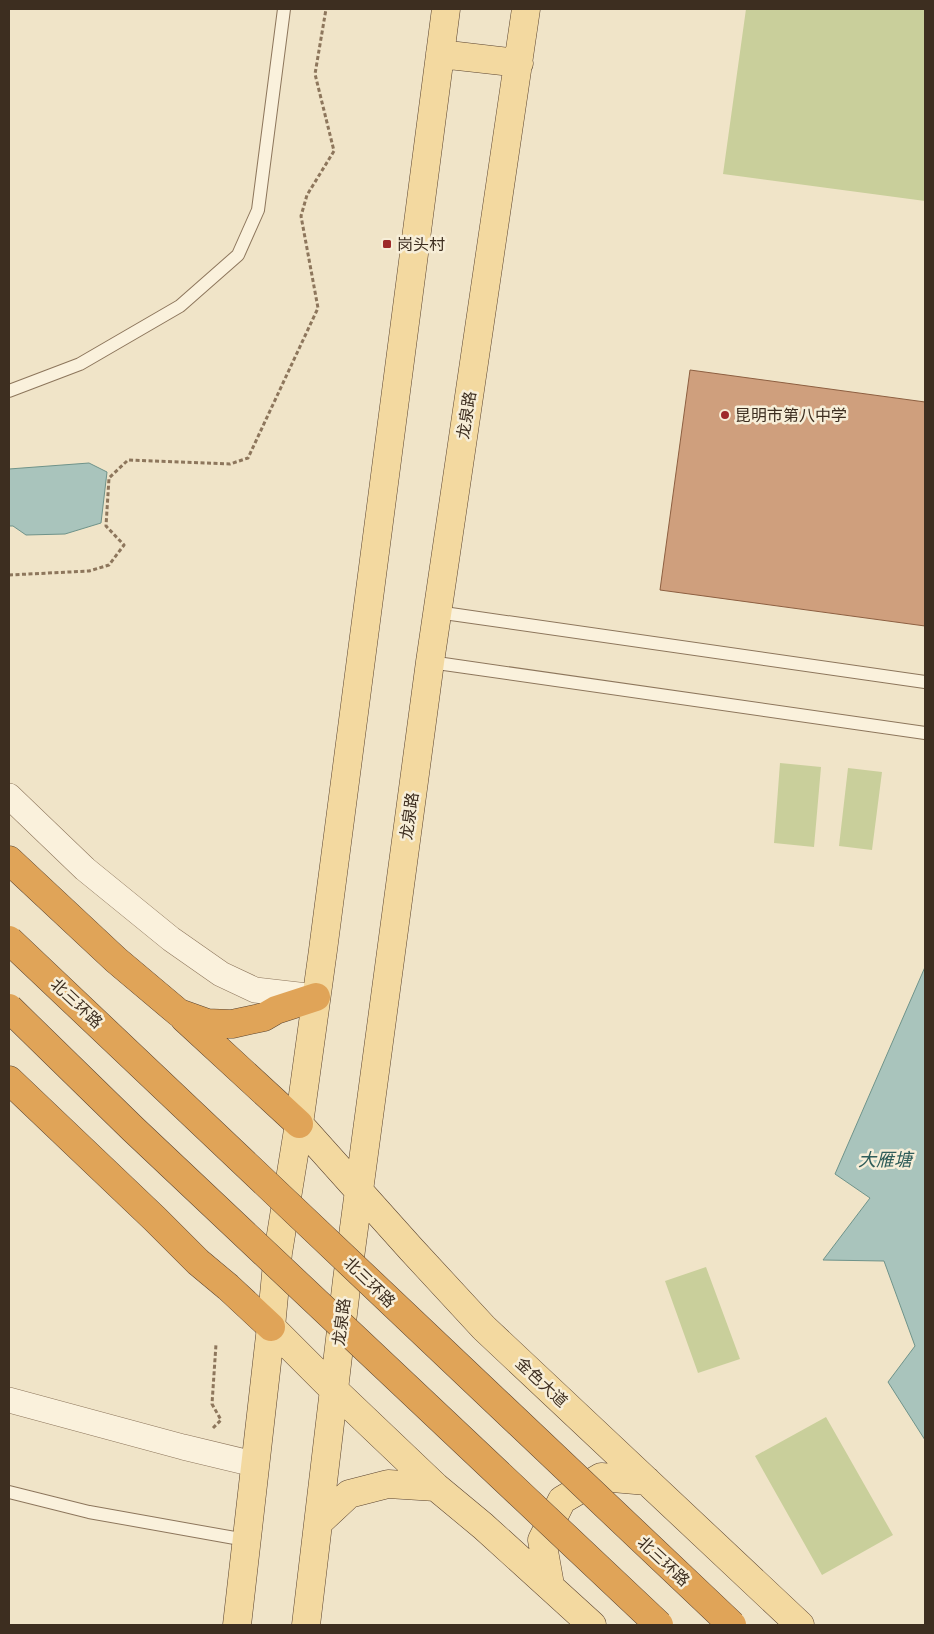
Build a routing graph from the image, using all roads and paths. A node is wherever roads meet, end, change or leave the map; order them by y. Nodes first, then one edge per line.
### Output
1 (284, 9) edge
2 (326, 9) edge
3 (446, 9) edge
4 (526, 9) edge
5 (440, 54) junction
6 (519, 63) junction
7 (9, 391) edge
8 (9, 575) edge
9 (437, 612) junction
10 (430, 662) junction
11 (925, 682) edge
12 (925, 733) edge
13 (9, 796) edge
14 (9, 860) edge
15 (9, 940) edge
16 (316, 998) junction
17 (9, 1008) edge
18 (179, 1013) junction
19 (9, 1080) edge
20 (299, 1124) junction
21 (358, 1190) junction
22 (271, 1327) junction
23 (216, 1344) dead end
24 (333, 1389) junction
25 (9, 1400) edge
26 (221, 1420) dead end
27 (254, 1464) junction
28 (646, 1481) junction
29 (436, 1487) junction
30 (9, 1492) edge
31 (319, 1522) junction
32 (246, 1540) junction
33 (550, 1585) junction
34 (236, 1625) edge
35 (306, 1625) edge
36 (592, 1625) edge
37 (658, 1625) edge
38 (732, 1625) edge
39 (800, 1625) edge

1 - 7 lane
2 - 8 path
3 - 5 main road
4 - 6 main road, 龙泉路
5 - 6 main road
5 - 16 main road
6 - 9 main road, 龙泉路
9 - 10 main road, 龙泉路
9 - 11 lane
10 - 12 lane
10 - 21 main road, 龙泉路
13 - 16 street
14 - 18 highway
15 - 38 highway, 北三环路, bridge
16 - 18 highway
16 - 20 main road
17 - 37 highway, bridge
18 - 20 highway
19 - 22 highway
20 - 21 main road, 金色大道
20 - 22 main road
21 - 24 main road, 龙泉路
21 - 28 main road, 金色大道
22 - 24 main road
22 - 27 main road
23 - 26 path
24 - 29 main road
24 - 31 main road, 龙泉路
25 - 27 street
27 - 32 main road
28 - 33 main road
28 - 39 main road, 金色大道
29 - 31 main road
29 - 33 main road
30 - 32 lane
31 - 35 main road, 龙泉路
32 - 34 main road
33 - 36 main road

